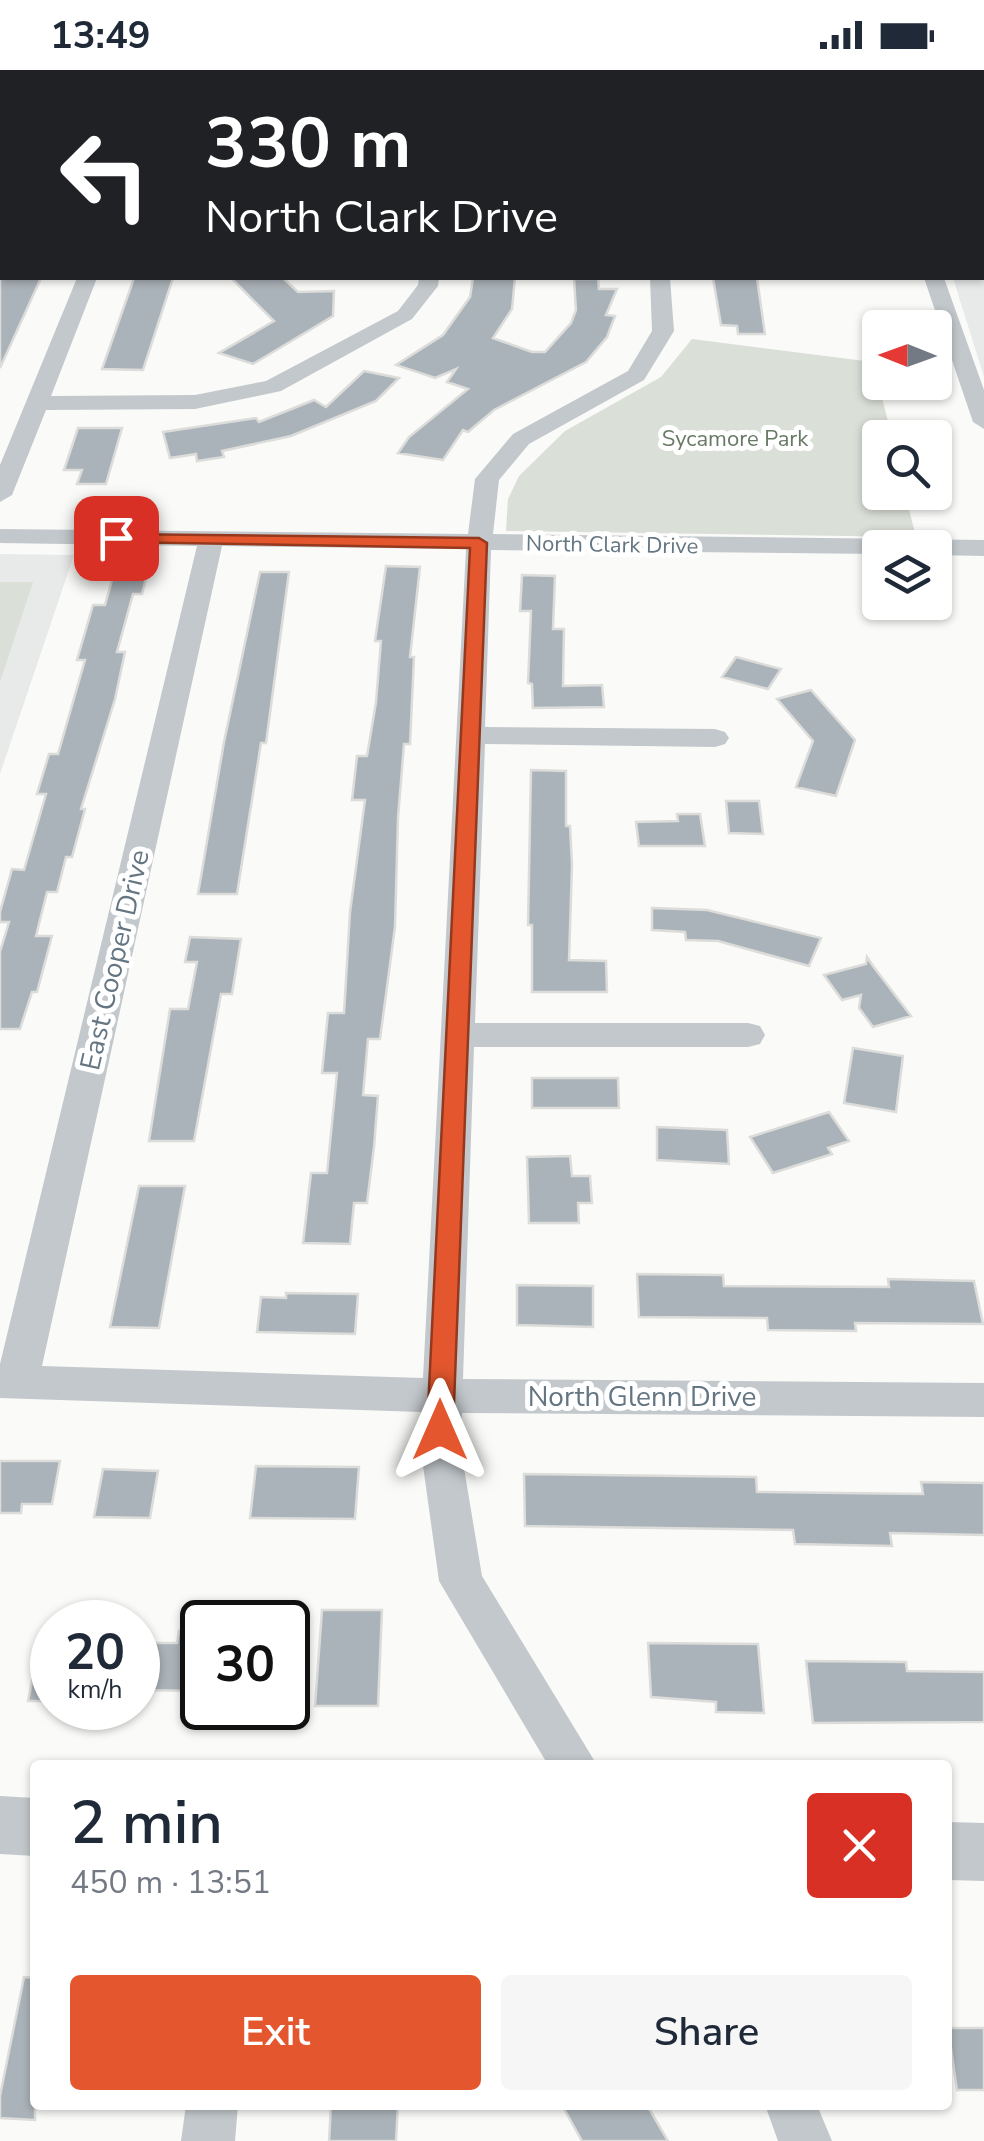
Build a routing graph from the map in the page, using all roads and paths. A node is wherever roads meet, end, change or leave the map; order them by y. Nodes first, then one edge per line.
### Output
1 (86, 280) edge
2 (429, 280) edge
3 (660, 280) edge
4 (935, 280) edge
5 (37, 403) junction
6 (984, 422) edge
7 (0, 495) edge
8 (0, 536) edge
9 (210, 539) junction
10 (479, 543) junction
11 (984, 548) edge
12 (469, 735) junction
13 (715, 738) dead end
14 (748, 1035) dead end
15 (457, 1036) junction
16 (9, 1381) edge
17 (439, 1396) junction
18 (984, 1400) edge
19 (571, 1760) edge
20 (0, 1826) edge
21 (30, 1827) edge
22 (952, 1851) edge
23 (984, 1852) edge
24 (211, 2110) edge
25 (793, 2110) edge
26 (208, 2141) edge
27 (805, 2141) edge

1 - 5 street
2 - 5 street
3 - 10 street
4 - 6 street
5 - 7 street
8 - 9 street, North Clark Drive
9 - 10 street, North Clark Drive
9 - 16 street, East Cooper Drive
10 - 11 street, North Clark Drive
10 - 12 street
12 - 13 street
12 - 15 street
14 - 15 street
15 - 17 street
16 - 17 street, North Glenn Drive
17 - 18 street, North Glenn Drive
17 - 19 street
20 - 21 street
22 - 23 street
24 - 26 street
25 - 27 street

